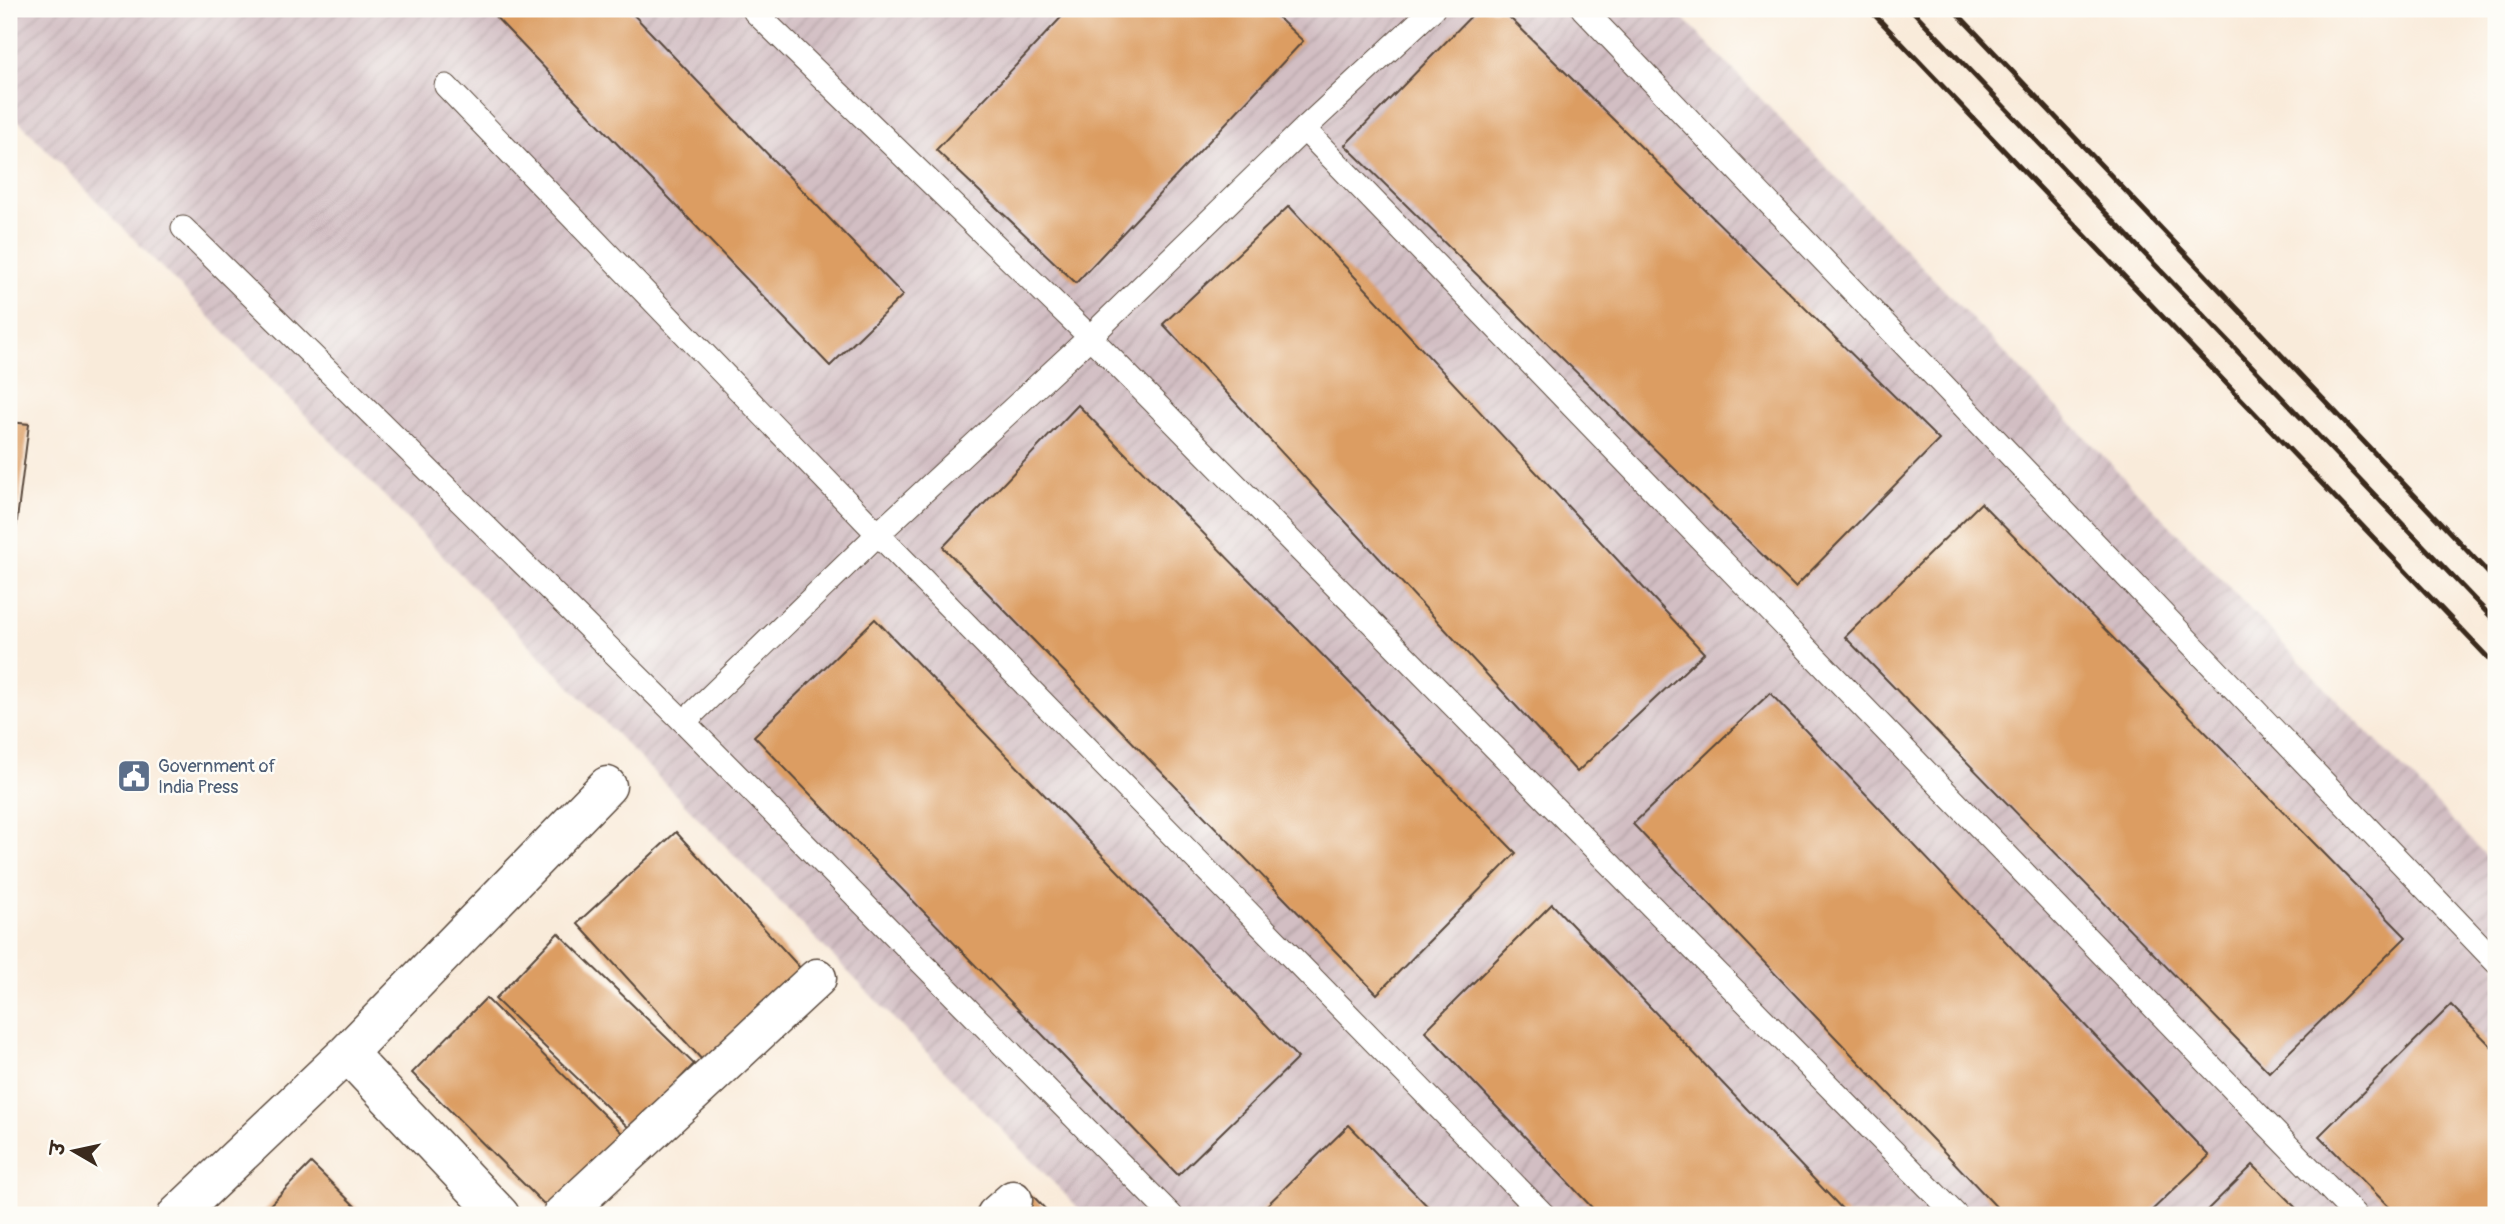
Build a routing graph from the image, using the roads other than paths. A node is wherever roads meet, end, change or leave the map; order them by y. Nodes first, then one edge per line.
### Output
1 (1433, 9) edge
2 (1583, 9) edge
3 (755, 12) dead end
4 (446, 86) dead end
5 (1304, 129) junction
6 (183, 228) dead end
7 (1090, 337) junction
8 (878, 534) junction
9 (684, 722) junction
10 (607, 786) dead end
11 (2496, 962) edge
12 (817, 978) dead end
13 (347, 1053) junction
14 (177, 1215) edge
15 (500, 1215) edge
16 (562, 1215) edge
17 (1171, 1215) edge
18 (1544, 1215) edge
19 (1956, 1215) edge
20 (2355, 1215) edge

1 - 5 lane
2 - 11 lane
3 - 7 lane
4 - 8 lane
5 - 7 lane
5 - 20 lane
6 - 9 lane
7 - 8 lane
7 - 19 lane
8 - 9 lane
8 - 18 lane
9 - 17 lane
10 - 13 street
12 - 16 street
13 - 14 street
13 - 15 street

